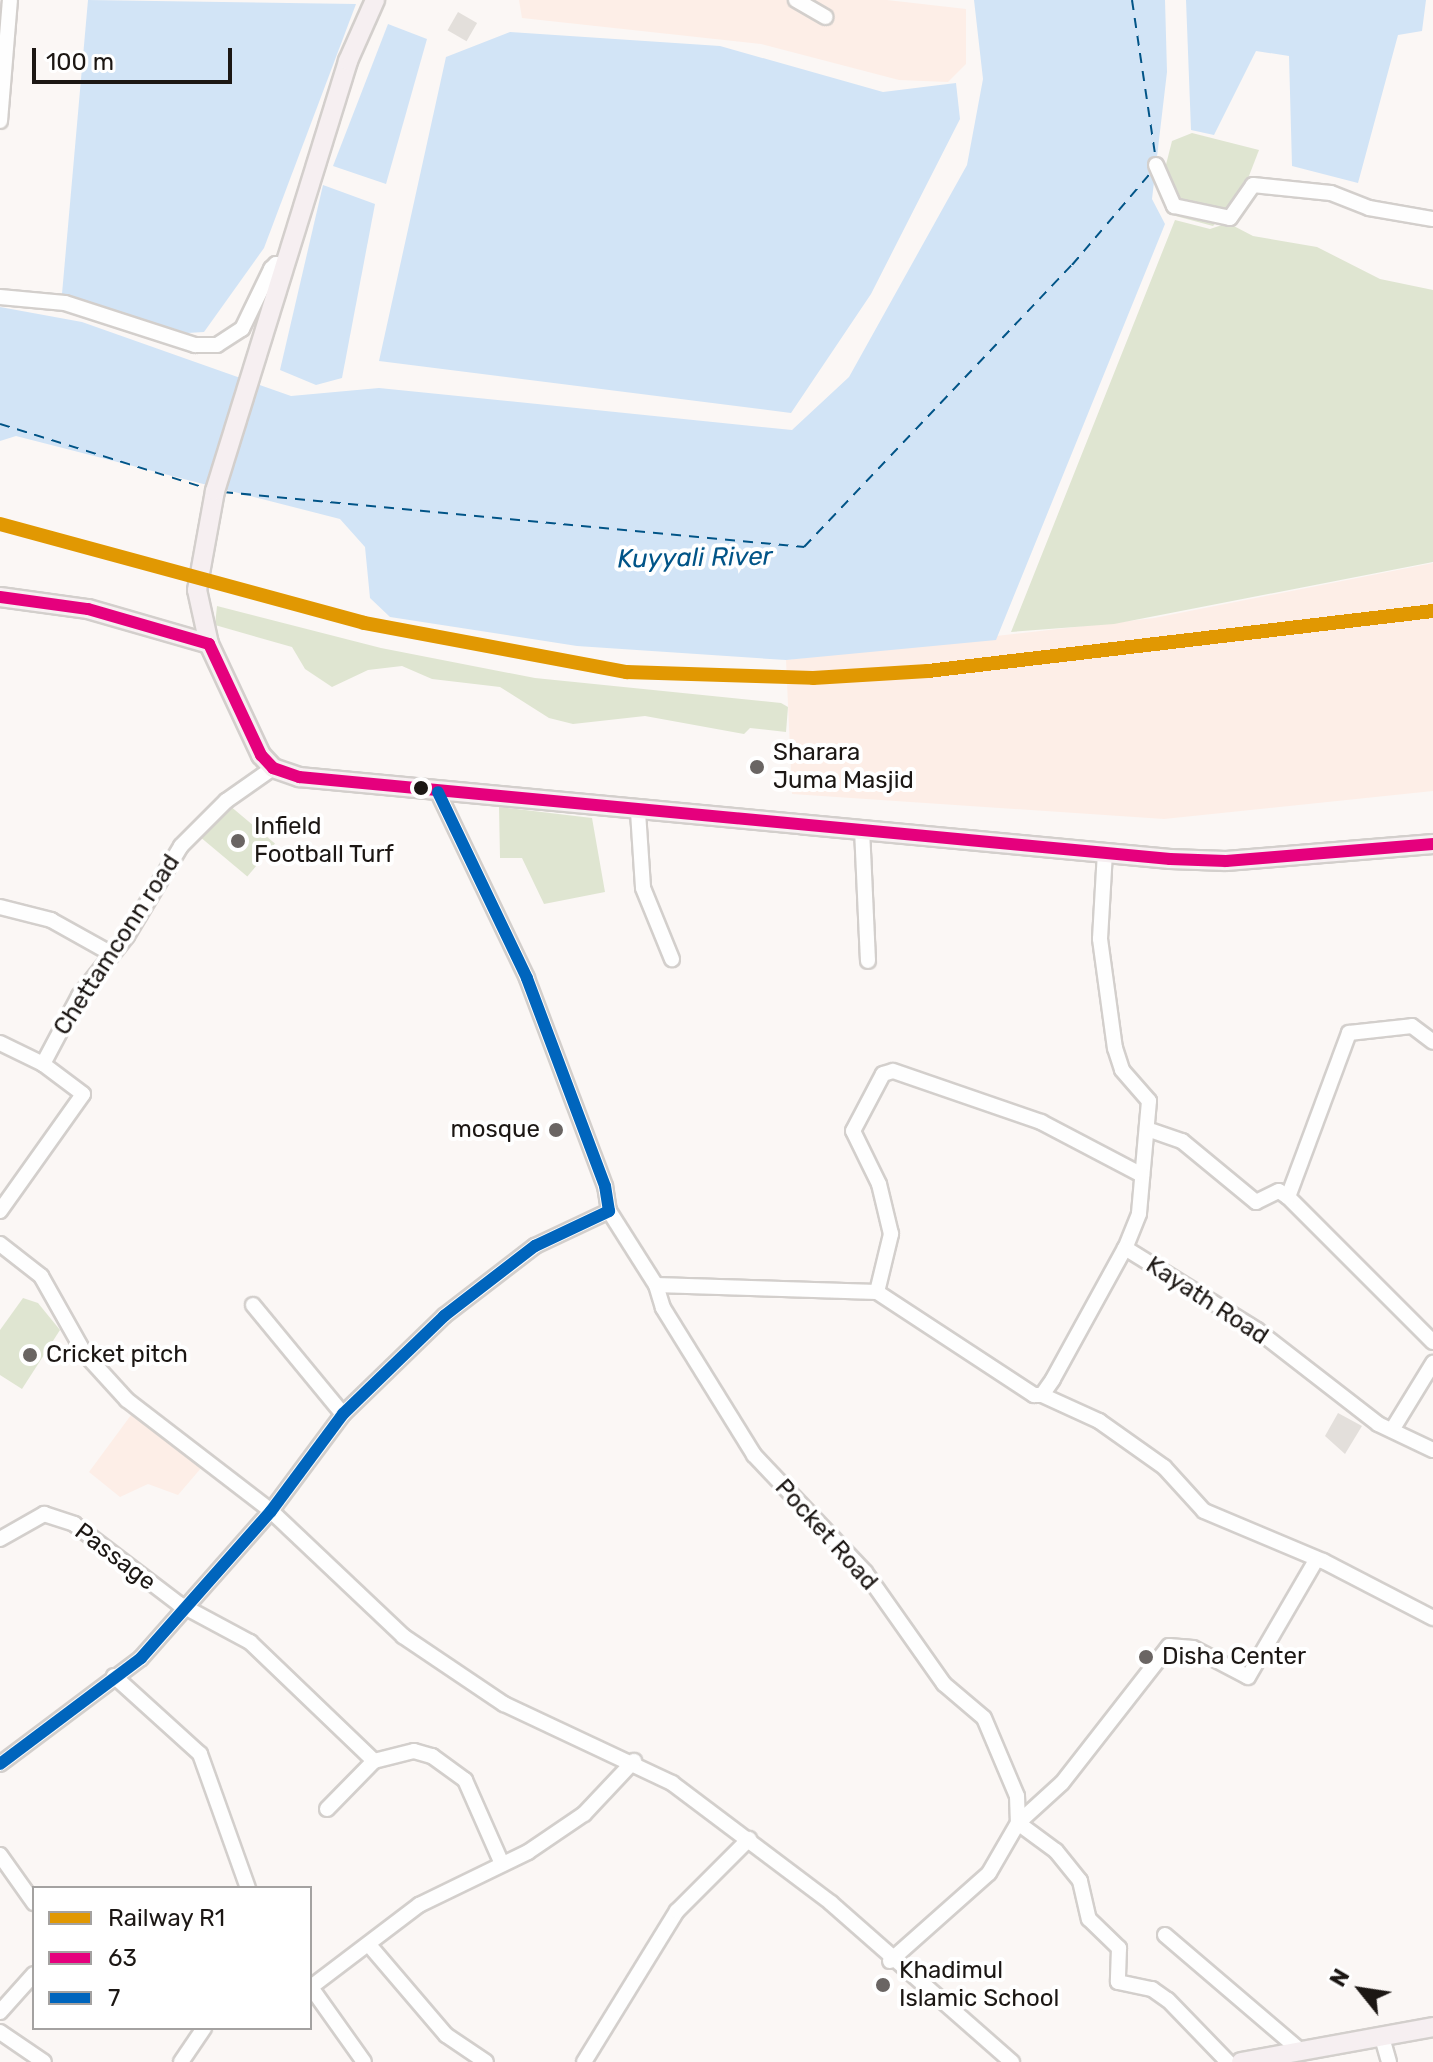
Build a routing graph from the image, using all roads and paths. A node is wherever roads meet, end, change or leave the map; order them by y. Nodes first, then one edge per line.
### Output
1 (10, 0) edge
2 (375, 0) edge
3 (796, 0) edge
4 (825, 17) dead end
5 (0, 121) edge
6 (1156, 165) dead end
7 (1433, 219) edge
8 (285, 268) junction
9 (0, 297) edge
10 (0, 597) edge
11 (209, 644) junction
12 (273, 768) junction
13 (438, 792) junction
14 (638, 812) junction
15 (862, 829) junction
16 (1433, 844) edge
17 (1105, 852) junction
18 (0, 907) edge
19 (106, 950) junction
20 (672, 959) dead end
21 (868, 961) dead end
22 (1433, 1042) edge
23 (0, 1043) edge
24 (43, 1064) junction
25 (1147, 1129) junction
26 (1142, 1175) junction
27 (1288, 1197) junction
28 (0, 1211) edge
29 (609, 1211) junction
30 (0, 1244) edge
31 (1125, 1248) junction
32 (656, 1285) junction
33 (877, 1292) junction
34 (253, 1305) dead end
35 (1433, 1342) edge
36 (1433, 1363) edge
37 (1042, 1395) junction
38 (343, 1414) junction
39 (1392, 1430) junction
40 (1433, 1450) edge
41 (271, 1511) junction
42 (0, 1539) edge
43 (1315, 1562) junction
44 (187, 1609) junction
45 (1433, 1618) edge
46 (114, 1676) junction
47 (374, 1761) junction
48 (634, 1761) junction
49 (0, 1764) edge
50 (327, 1809) dead end
51 (1018, 1823) junction
52 (749, 1839) junction
53 (0, 1855) edge
54 (502, 1864) junction
55 (247, 1886) edge
56 (32, 1900) edge
57 (1165, 1935) dead end
58 (370, 1946) junction
59 (890, 1961) junction
60 (32, 1976) edge
61 (312, 1985) edge
62 (312, 1989) edge
63 (0, 2012) edge
64 (1433, 2027) edge
65 (203, 2030) edge
66 (0, 2032) edge
67 (1383, 2041) junction
68 (1302, 2052) junction
69 (44, 2062) edge
70 (181, 2062) edge
71 (364, 2062) edge
72 (486, 2062) edge
73 (584, 2062) edge
74 (1012, 2062) edge
75 (1228, 2062) edge
76 (1241, 2062) edge
77 (1389, 2062) edge

1 - 5 street
2 - 8 main road
3 - 4 street
6 - 7 street
8 - 9 street
8 - 11 main road
10 - 11 main road
11 - 12 main road
12 - 13 main road
12 - 19 street, Chettamconn road
13 - 14 main road
13 - 29 street, Pocket Road
14 - 15 main road
14 - 20 street
15 - 17 main road
15 - 21 street
16 - 17 main road
17 - 25 street, Kayath Road
18 - 19 street
19 - 24 street, Chettamconn road
22 - 27 street
23 - 24 street
24 - 28 street, Chettamconn road
25 - 26 street, Kayath Road
25 - 27 street
26 - 31 street, Kayath Road
26 - 33 street
27 - 35 street
29 - 32 street, Pocket Road
29 - 38 street
30 - 41 street
31 - 37 street
31 - 39 street, Kayath Road
32 - 33 street
32 - 51 street, Pocket Road
33 - 37 street
34 - 38 street
36 - 39 street
37 - 43 street
38 - 41 street
39 - 40 street, Kayath Road
41 - 44 street
41 - 48 street
42 - 44 street, Passage
43 - 45 street
43 - 51 street
44 - 46 street
44 - 47 street
46 - 49 street
46 - 55 street
47 - 50 street
47 - 54 street
48 - 52 street
48 - 54 street
51 - 59 street
51 - 75 street
52 - 59 street
52 - 73 street
53 - 56 street
54 - 58 street
57 - 68 street
58 - 61 street
58 - 72 street
59 - 74 street
60 - 63 street
62 - 71 street
64 - 67 main road
65 - 70 street
66 - 69 street
67 - 68 main road
67 - 77 street
68 - 76 main road

